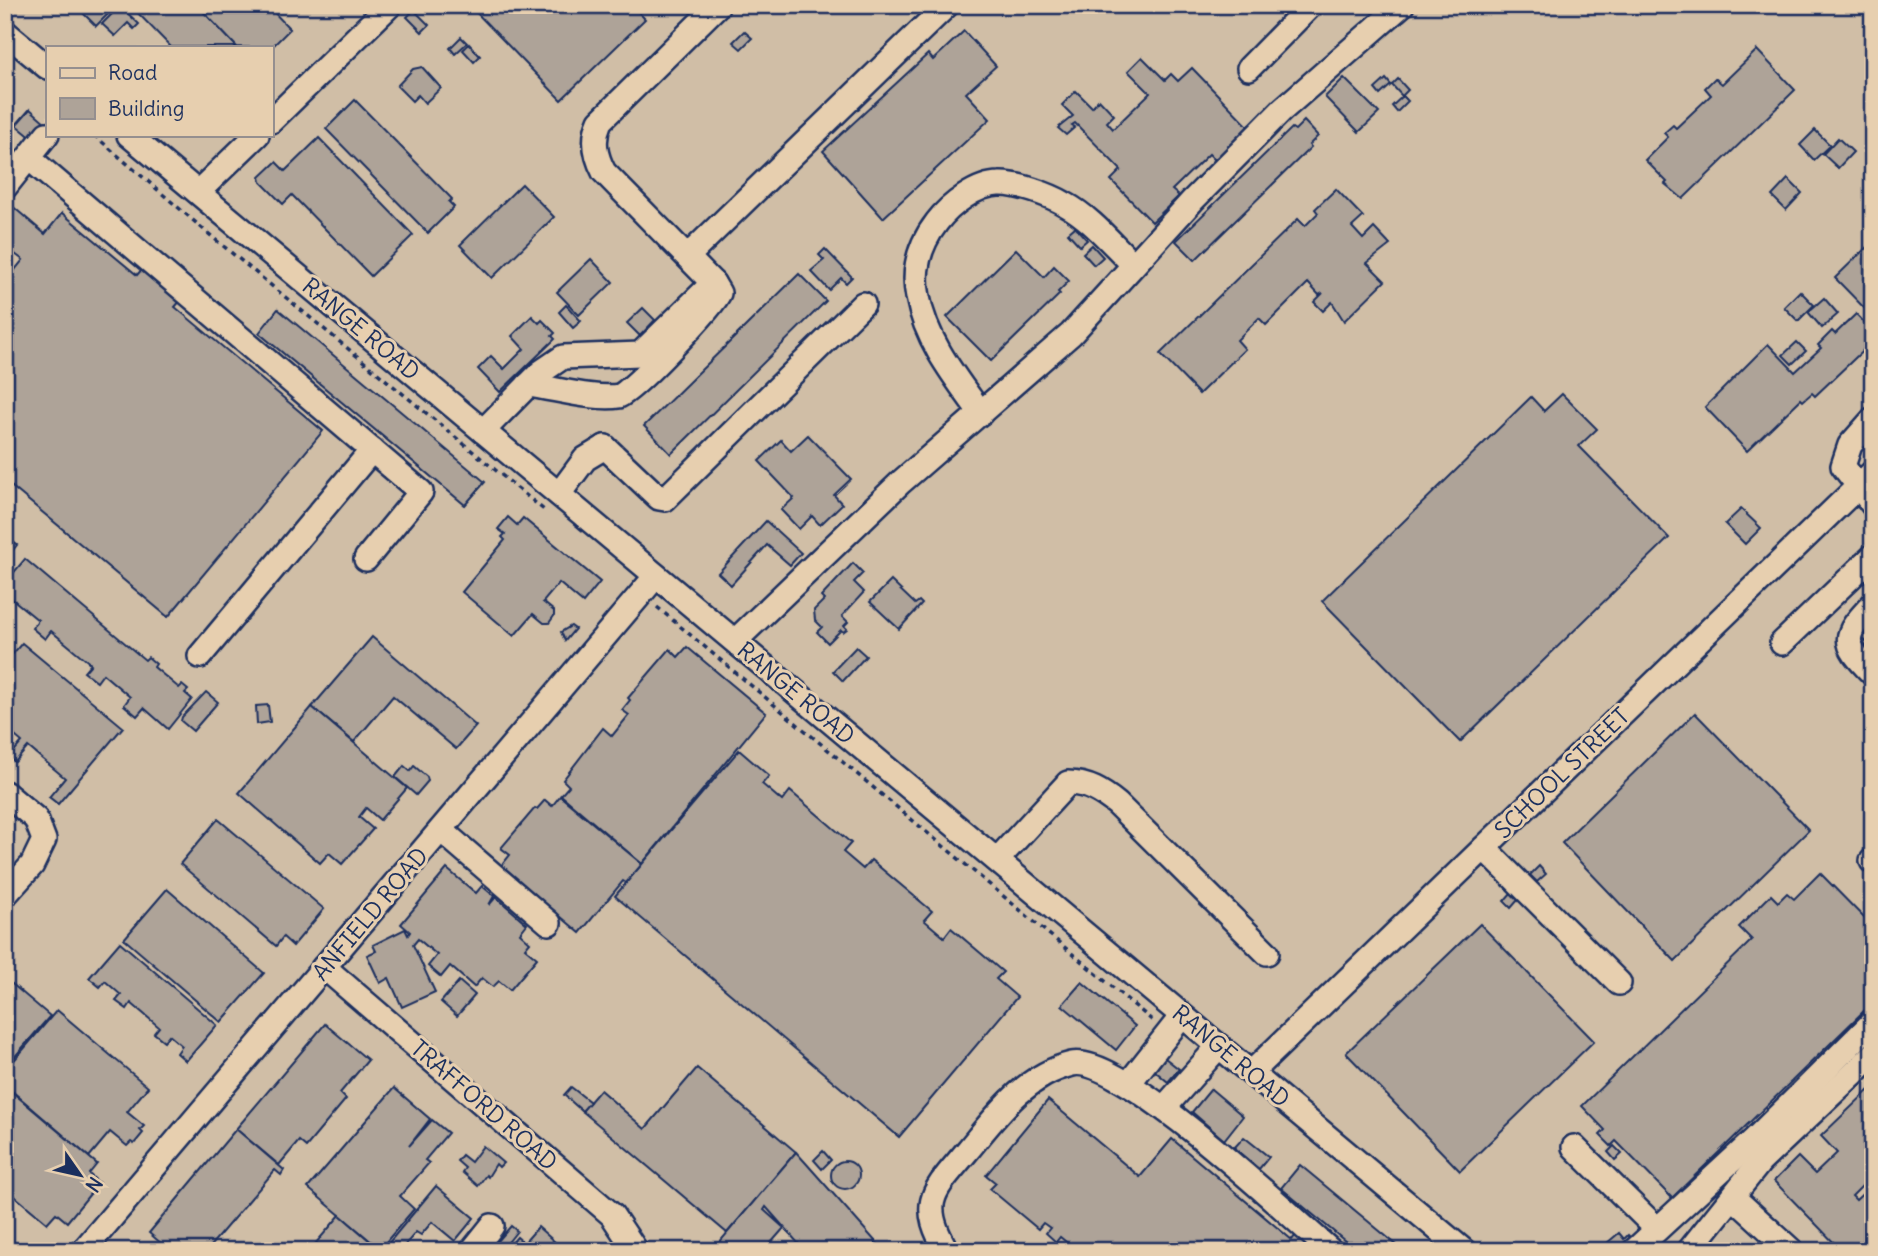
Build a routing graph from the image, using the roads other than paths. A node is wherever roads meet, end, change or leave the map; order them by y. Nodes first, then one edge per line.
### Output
1 (390, 5) edge
2 (718, 5) edge
3 (947, 5) edge
4 (1311, 5) edge
5 (1402, 5) edge
6 (5, 32) edge
7 (46, 66) edge
8 (1249, 68) dead end
9 (273, 119) edge
10 (46, 135) edge
11 (130, 136) edge
12 (256, 136) edge
13 (29, 158) junction
14 (5, 187) edge
15 (198, 192) junction
16 (688, 256) junction
17 (1133, 264) junction
18 (713, 283) junction
19 (863, 304) dead end
20 (528, 385) junction
21 (981, 413) junction
22 (1873, 419) edge
23 (483, 431) junction
24 (372, 450) junction
25 (1865, 480) edge
26 (566, 486) junction
27 (1873, 505) edge
28 (1873, 556) edge
29 (366, 559) dead end
30 (656, 576) junction
31 (1873, 604) edge
32 (735, 641) junction
33 (1783, 643) dead end
34 (200, 656) dead end
35 (1873, 674) edge
36 (5, 793) edge
37 (441, 830) junction
38 (1484, 848) junction
39 (997, 860) junction
40 (5, 895) edge
41 (549, 923) dead end
42 (1267, 953) dead end
43 (324, 967) junction
44 (1619, 983) dead end
45 (1182, 1016) junction
46 (1873, 1022) edge
47 (1219, 1046) junction
48 (1873, 1055) edge
49 (1251, 1073) junction
50 (1129, 1083) junction
51 (1164, 1108) junction
52 (1574, 1147) dead end
53 (1733, 1197) junction
54 (492, 1226) dead end
55 (1657, 1229) junction
56 (94, 1247) edge
57 (472, 1251) edge
58 (636, 1251) edge
59 (947, 1251) edge
60 (1331, 1251) edge
61 (1464, 1251) edge
62 (1634, 1251) edge
63 (1689, 1251) edge
64 (1792, 1251) edge

1 - 9 street
2 - 16 street
3 - 16 street
4 - 8 street
5 - 17 street
6 - 7 street
10 - 13 street
11 - 15 street, RANGE ROAD
12 - 15 street
13 - 14 street
13 - 24 street
15 - 23 street, RANGE ROAD
16 - 18 street
17 - 21 street
17 - 21 street
18 - 20 street
18 - 20 street
19 - 26 street
20 - 23 street
21 - 32 street
22 - 25 street
23 - 26 street, RANGE ROAD
24 - 29 street
24 - 34 street
25 - 27 street
25 - 38 street, SCHOOL STREET
26 - 30 street, RANGE ROAD
28 - 33 street
30 - 32 street, RANGE ROAD
30 - 37 street, ANFIELD ROAD
31 - 35 street
32 - 39 street, RANGE ROAD
36 - 40 street
37 - 41 street
37 - 43 street, ANFIELD ROAD
38 - 44 street
38 - 49 street, SCHOOL STREET
39 - 42 street
39 - 45 street, RANGE ROAD
43 - 56 street, ANFIELD ROAD
43 - 58 street, TRAFFORD ROAD
45 - 47 street, RANGE ROAD
45 - 50 street
46 - 55 street
47 - 49 street, RANGE ROAD
47 - 51 street
48 - 53 street
49 - 61 street, RANGE ROAD
50 - 51 street
50 - 59 street
51 - 60 street
52 - 55 street
53 - 63 street
53 - 64 street
54 - 57 street
55 - 62 street

